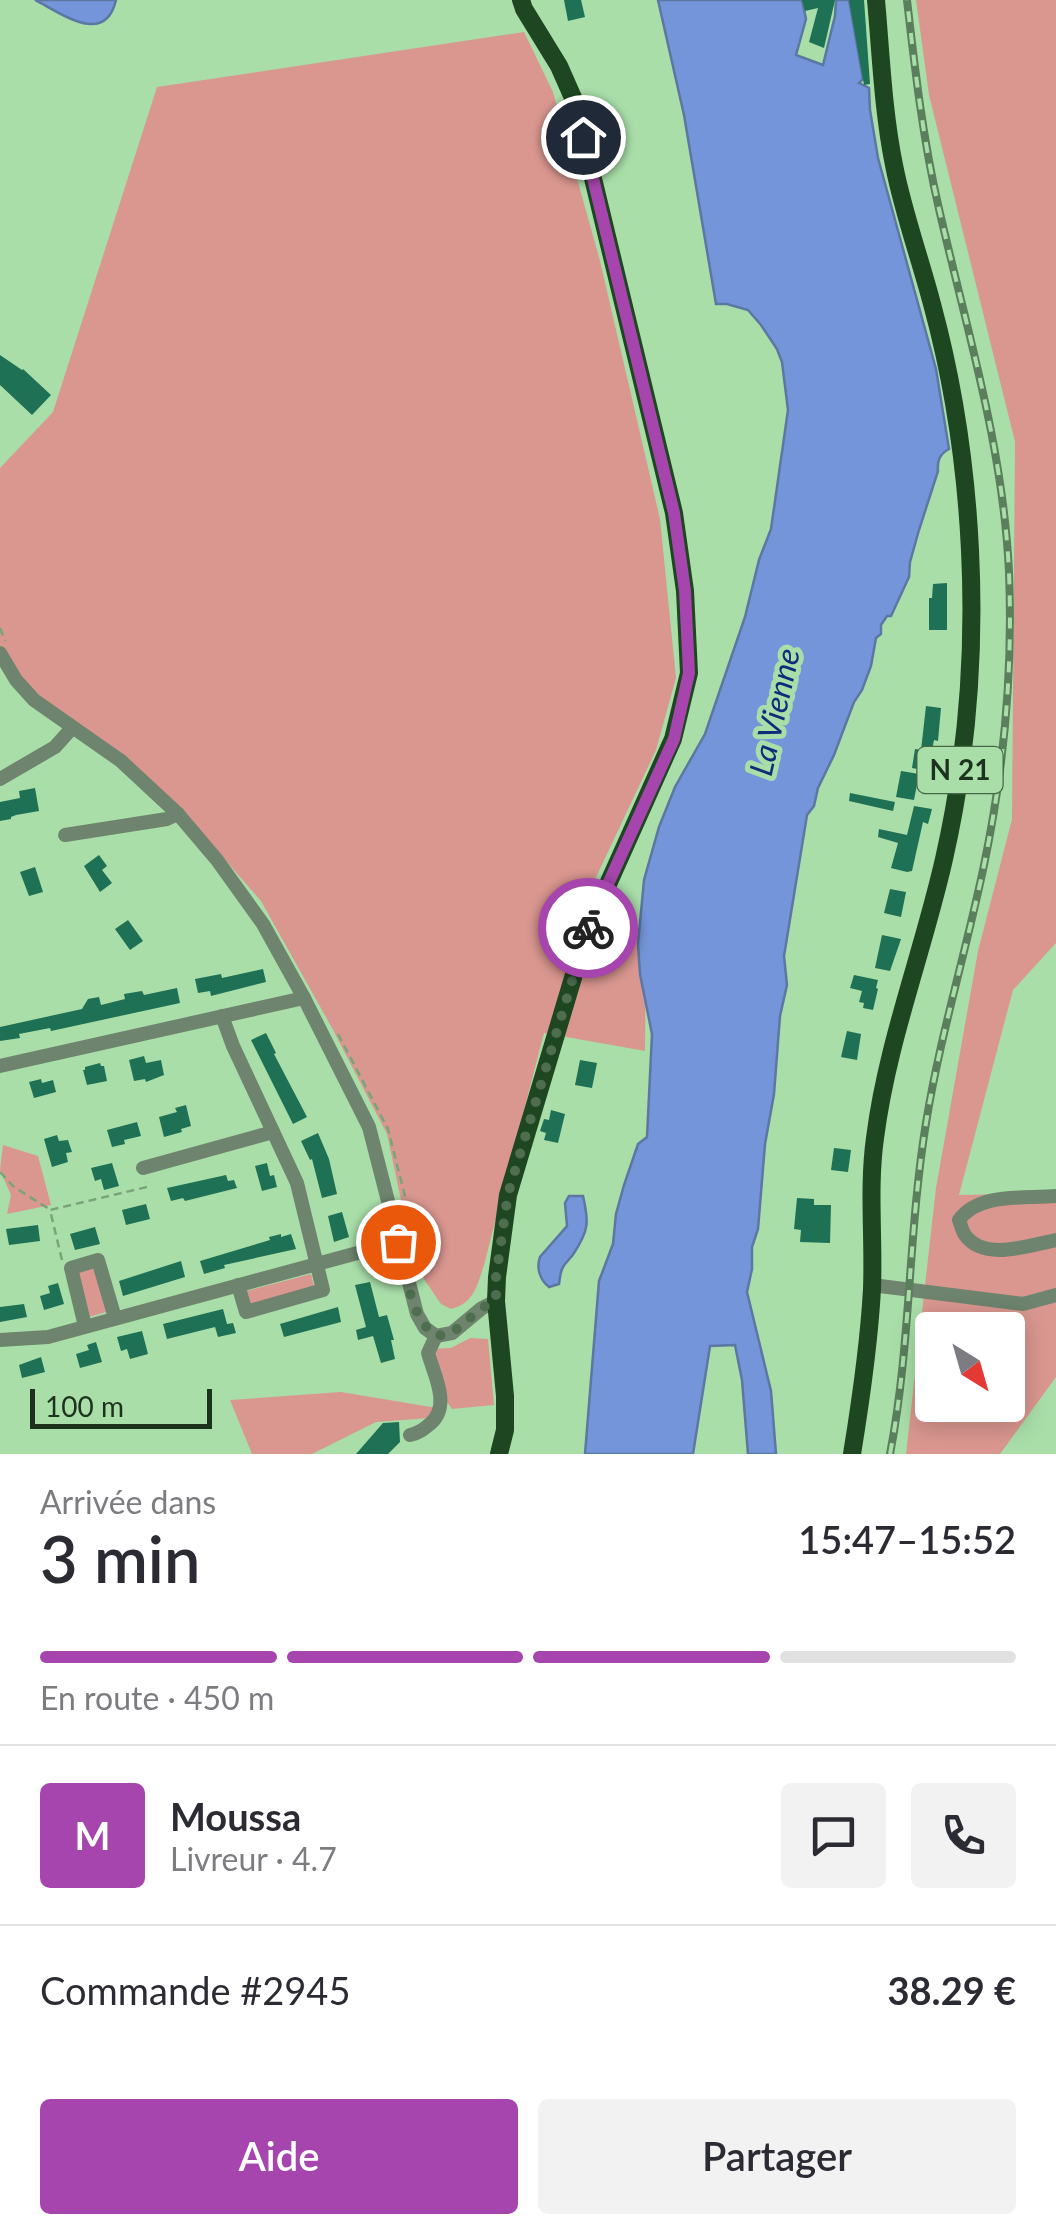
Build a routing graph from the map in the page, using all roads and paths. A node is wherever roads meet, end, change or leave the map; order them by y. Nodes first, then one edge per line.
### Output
1 (521, 0) edge
2 (876, 0) edge
3 (0, 653) edge
4 (72, 728) junction
5 (0, 779) edge
6 (178, 814) junction
7 (66, 835) dead end
8 (304, 998) junction
9 (222, 1016) junction
10 (0, 1066) edge
11 (273, 1132) junction
12 (143, 1168) joint
13 (0, 1172) edge
14 (1056, 1196) edge
15 (50, 1210) junction
16 (1056, 1240) edge
17 (398, 1242) junction
18 (318, 1262) junction
19 (71, 1268) junction
20 (238, 1285) junction
21 (872, 1285) junction
22 (1056, 1295) edge
23 (496, 1300) junction
24 (115, 1318) junction
25 (84, 1326) junction
26 (436, 1336) junction
27 (0, 1340) edge
28 (410, 1435) dead end
29 (499, 1454) edge
30 (852, 1454) edge

1 - 23 main road
2 - 21 main road, N 21
3 - 4 street
4 - 5 street
4 - 6 street
6 - 7 street
6 - 8 street
8 - 9 street
8 - 17 street
9 - 10 street
9 - 11 street
11 - 12 street
11 - 18 street
12 - 15 path
13 - 15 path
14 - 16 street
15 - 19 path
17 - 18 street
17 - 26 street
18 - 20 street
18 - 20 street
19 - 24 street
19 - 25 street
20 - 24 street
21 - 22 street
21 - 30 main road, N 21
23 - 26 street
23 - 29 main road
24 - 25 street
25 - 27 street
26 - 28 street

